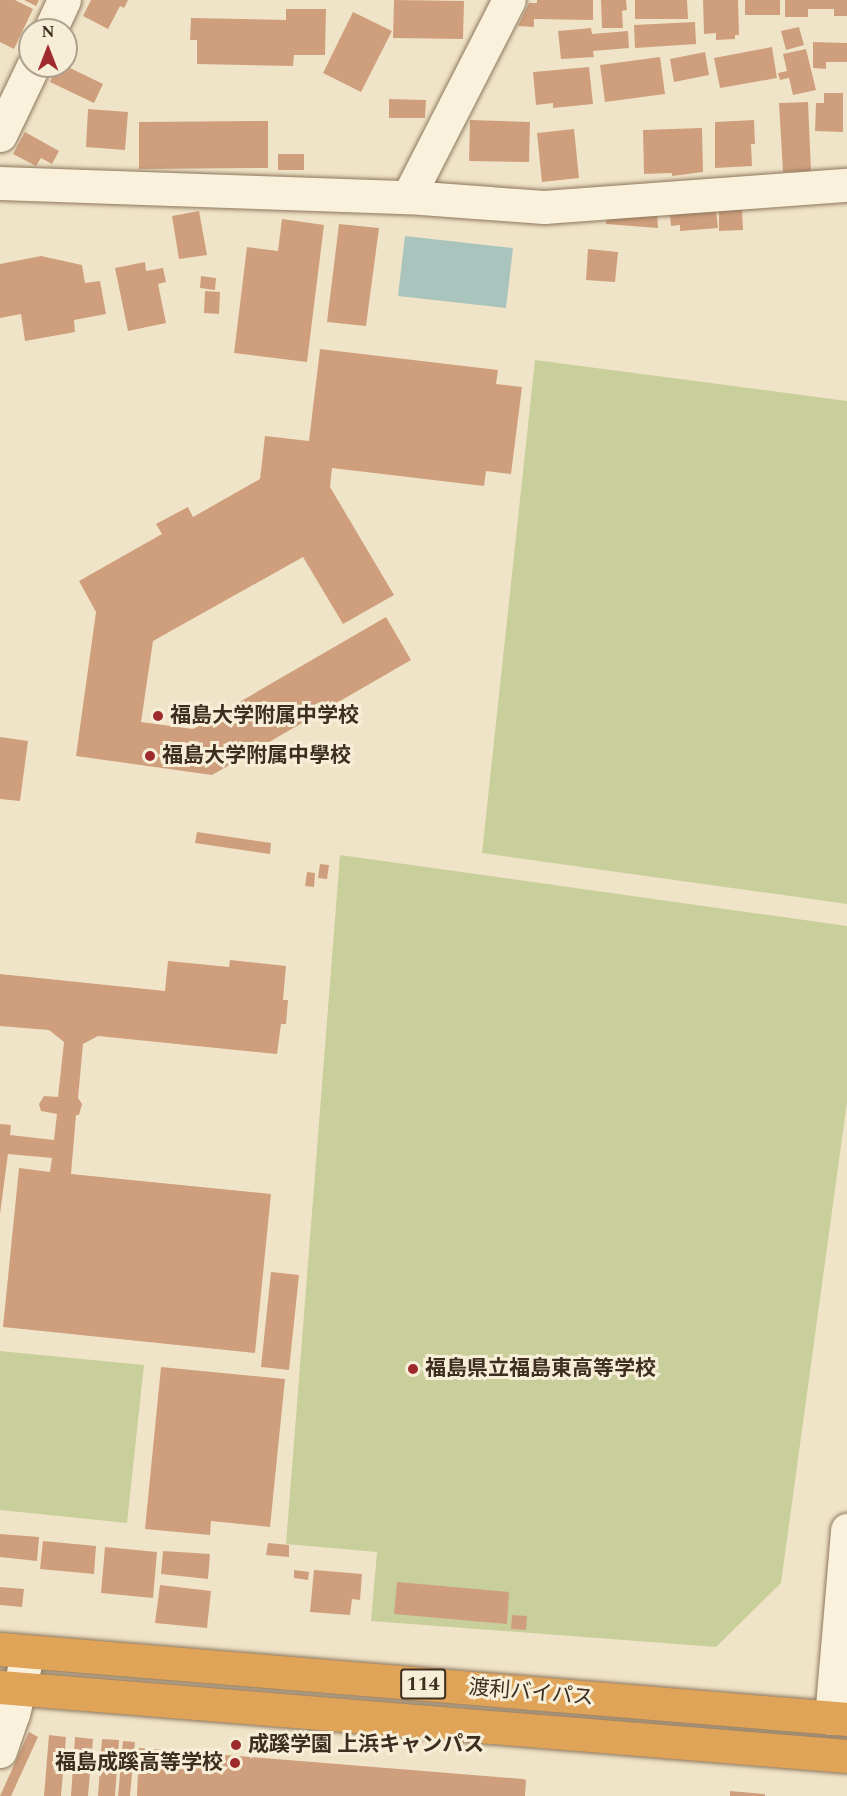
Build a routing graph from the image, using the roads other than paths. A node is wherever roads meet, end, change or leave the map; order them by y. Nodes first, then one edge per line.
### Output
1 (64, 0) edge
2 (508, 0) edge
3 (56, 18) edge
4 (27, 78) edge
5 (0, 135) edge
6 (0, 183) edge
7 (847, 185) edge
8 (408, 197) junction
9 (847, 1530) edge
10 (14, 1651) edge
11 (10, 1688) edge
12 (839, 1718) edge
13 (0, 1751) edge
14 (847, 1756) edge

1 - 3 street
2 - 8 street
4 - 5 street
6 - 8 street
7 - 8 street
9 - 12 street
10 - 11 street
10 - 12 highway, 渡利バイパス / 114
11 - 13 street
11 - 14 highway, 渡利バイパス / 114

